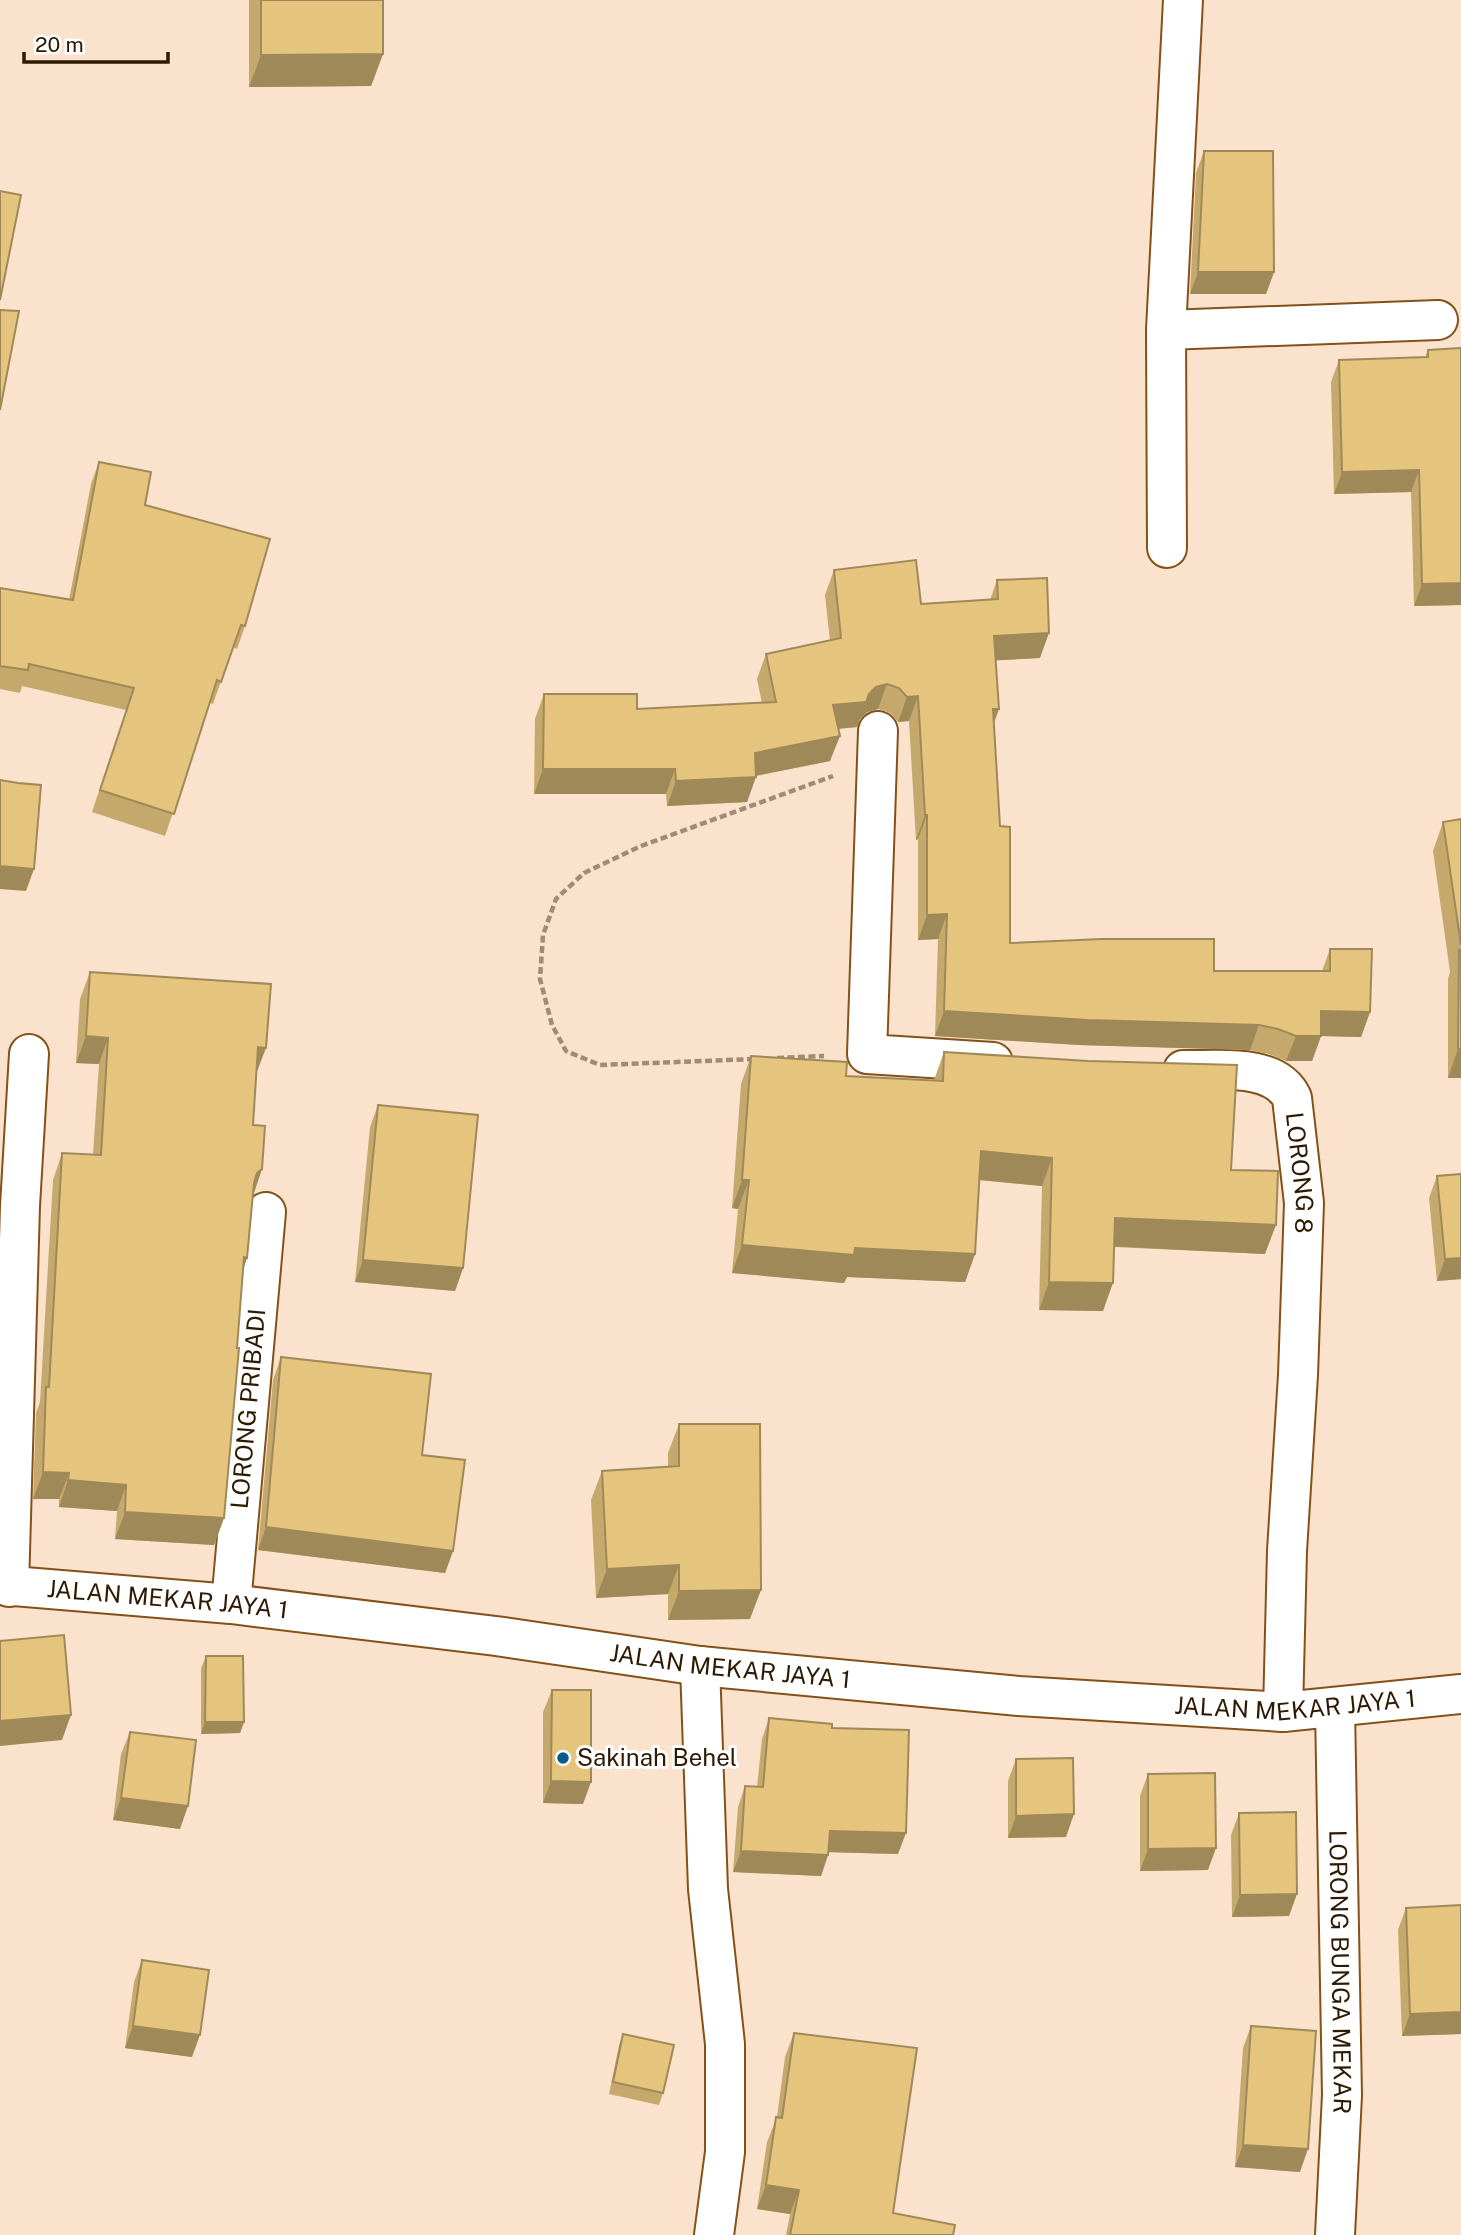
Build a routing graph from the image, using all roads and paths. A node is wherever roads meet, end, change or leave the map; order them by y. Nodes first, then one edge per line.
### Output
1 (1183, 0) edge
2 (1438, 320) dead end
3 (1166, 330) junction
4 (1167, 548) dead end
5 (878, 747) joint
6 (29, 1054) dead end
7 (867, 1054) junction
8 (774, 1058) edge
9 (760, 1059) edge
10 (1025, 1064) edge
11 (1144, 1069) edge
12 (266, 1212) dead end
13 (4, 1586) edge
14 (231, 1604) junction
15 (699, 1665) junction
16 (1461, 1694) edge
17 (1335, 1708) junction
18 (1283, 1712) junction
19 (714, 2235) edge
20 (1335, 2235) edge

1 - 3 street
2 - 3 street
3 - 4 street
5 - 7 street
5 - 9 path
6 - 13 street
7 - 8 path
7 - 10 street
11 - 18 street, LORONG 8
12 - 14 street, LORONG PRIBADI
13 - 14 street, JALAN MEKAR JAYA 1
14 - 15 street, JALAN MEKAR JAYA 1
15 - 18 street, JALAN MEKAR JAYA 1
15 - 19 street
16 - 17 street, JALAN MEKAR JAYA 1
17 - 18 street, JALAN MEKAR JAYA 1
17 - 20 street, LORONG BUNGA MEKAR

